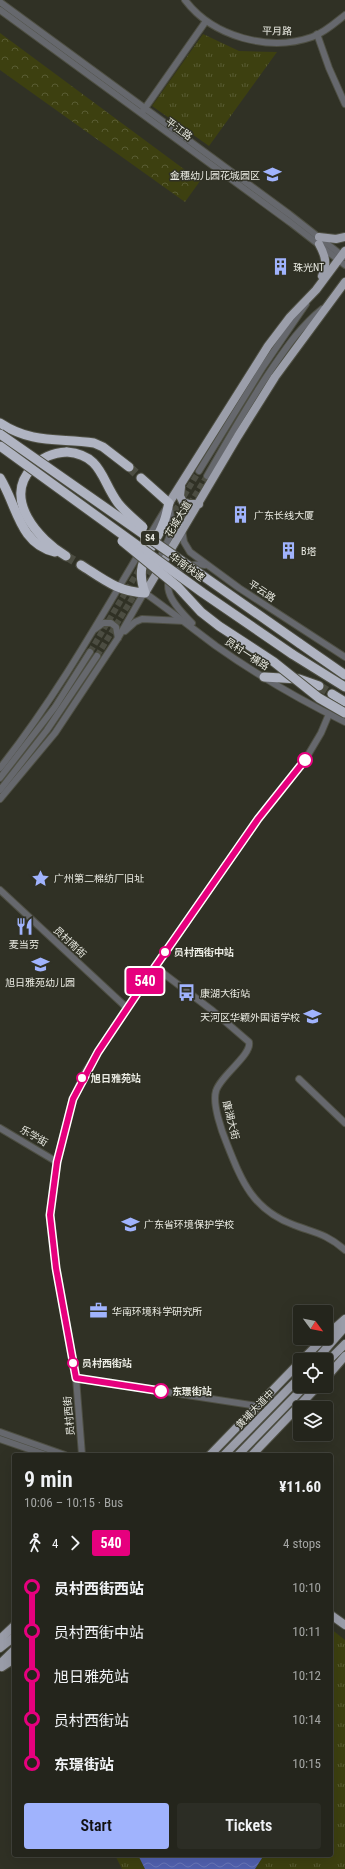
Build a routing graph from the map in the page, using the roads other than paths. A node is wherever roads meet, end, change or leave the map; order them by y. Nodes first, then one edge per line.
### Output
1 (185, 0) edge
2 (0, 2) edge
3 (0, 10) edge
4 (345, 15) edge
5 (206, 21) junction
6 (317, 34) junction
7 (345, 104) edge
8 (143, 111) junction
9 (345, 237) edge
10 (319, 240) junction
11 (343, 256) edge
12 (345, 265) edge
13 (345, 282) edge
14 (316, 290) junction
15 (345, 292) edge
16 (327, 305) junction
17 (0, 423) edge
18 (0, 434) edge
19 (0, 446) edge
20 (129, 467) tunnel mouth
21 (199, 471) tunnel mouth
22 (207, 476) tunnel mouth
23 (0, 478) edge
24 (141, 478) tunnel mouth
25 (181, 484) junction
26 (169, 503) junction
27 (79, 504) junction
28 (199, 504) junction
29 (182, 530) junction
30 (182, 563) junction
31 (81, 565) tunnel mouth
32 (207, 565) junction
33 (117, 588) junction
34 (145, 593) junction
35 (184, 621) junction
36 (93, 630) junction
37 (201, 633) junction
38 (118, 638) junction
39 (90, 652) tunnel mouth
40 (97, 656) tunnel mouth
41 (345, 657) edge
42 (345, 674) edge
43 (264, 677) junction
44 (320, 686) tunnel mouth
45 (345, 687) edge
46 (332, 694) tunnel mouth
47 (345, 702) edge
48 (345, 713) edge
49 (329, 714) junction
50 (345, 722) edge
51 (0, 768) edge
52 (0, 778) edge
53 (0, 790) edge
54 (0, 800) edge
55 (0, 890) edge
56 (155, 967) junction
57 (127, 1008) junction
58 (299, 1079) dead end
59 (345, 1122) edge
60 (0, 1128) edge
61 (57, 1162) junction
62 (345, 1250) edge
63 (345, 1319) edge
64 (345, 1327) edge
65 (333, 1330) edge
66 (345, 1344) edge
67 (317, 1345) edge
68 (309, 1353) edge
69 (322, 1353) edge
70 (333, 1356) edge
71 (345, 1356) edge
72 (293, 1369) edge
73 (333, 1370) edge
74 (76, 1378) junction
75 (293, 1384) edge
76 (297, 1393) edge
77 (311, 1393) edge
78 (258, 1406) junction
79 (0, 1432) edge
80 (0, 1438) edge
81 (41, 1453) edge
82 (59, 1453) edge
83 (82, 1453) edge
84 (212, 1453) edge
85 (226, 1453) edge
86 (240, 1453) edge
87 (254, 1453) edge
88 (333, 1616) edge
89 (333, 1623) edge
90 (345, 1625) edge
91 (12, 1628) edge
92 (345, 1632) edge
93 (0, 1639) edge
94 (12, 1639) edge
95 (0, 1648) edge
96 (12, 1652) edge
97 (12, 1660) edge
98 (0, 1664) edge
99 (0, 1668) edge

1 - 5 street, 平月路
2 - 8 street, 平江路
3 - 8 street, 平江路
4 - 6 street, 平月路
5 - 6 street, 平月路
5 - 8 street
6 - 7 street
8 - 10 street, 平江路
9 - 10 main road
10 - 11 street, 平江路
10 - 14 main road
11 - 12 street, 平江路
11 - 14 main road, 花城大道
13 - 16 main road, 花城大道
14 - 21 street, 花城大道
14 - 25 main road, 花城大道
15 - 16 main road
16 - 22 street, 花城大道
16 - 28 main road, 花城大道
17 - 20 highway
18 - 30 highway, 华南快速 / S4, bridge
19 - 27 highway, 华南快速 / S4, bridge
23 - 30 highway, bridge
24 - 26 highway
25 - 26 main road, 花城大道
25 - 28 main road
26 - 33 street, 花城大道
26 - 34 street
26 - 34 highway
27 - 45 highway, 华南快速 / S4, bridge
27 - 48 highway, bridge
28 - 29 main road, 花城大道
29 - 32 street, 平云路
29 - 34 main road, 花城大道
30 - 42 highway, 华南快速 / S4, bridge
31 - 33 highway
32 - 37 street
32 - 41 street, 平云路
33 - 34 highway
33 - 36 street, 花城大道
34 - 35 street, 员村一横路
34 - 38 street, 花城大道
35 - 37 street, 员村一横路
35 - 38 street
36 - 38 street
36 - 51 street, 花城大道
37 - 43 street, 员村一横路
38 - 54 street, 花城大道
39 - 52 street
40 - 53 street
43 - 44 highway
43 - 49 street, 员村一横路
46 - 47 highway
49 - 50 street, 员村一横路
49 - 56 street, 员村西街
55 - 57 street, 员村南街
56 - 57 street, 员村西街
56 - 62 street, 康湖大街
57 - 61 street, 员村西街
58 - 59 street
60 - 61 street, 乐学街
61 - 74 street, 员村西街
63 - 65 main road
64 - 69 main road
66 - 70 main road
67 - 68 main road
71 - 73 main road
72 - 78 main road
74 - 78 street
74 - 83 street, 员村西街
75 - 85 main road, 黄埔大道中
76 - 86 main road, 黄埔大道中
77 - 87 main road
78 - 84 main road
79 - 82 street
80 - 81 street
88 - 90 main road
89 - 92 main road
91 - 93 main road
94 - 95 main road
96 - 98 main road
97 - 99 main road

